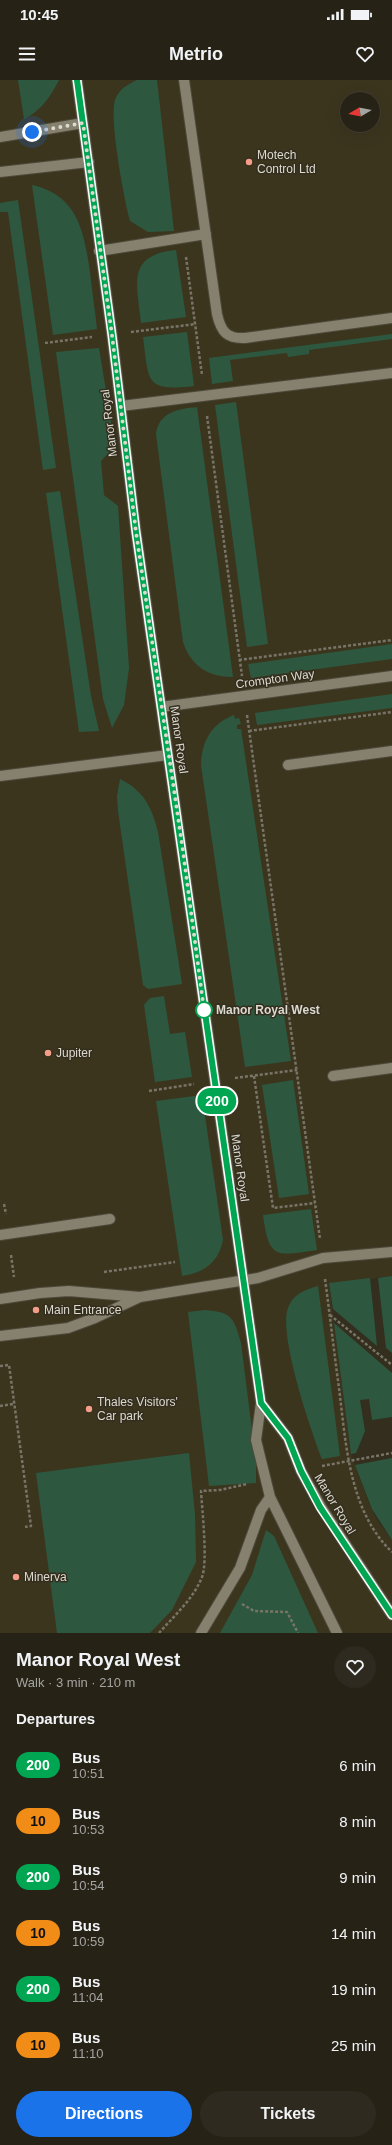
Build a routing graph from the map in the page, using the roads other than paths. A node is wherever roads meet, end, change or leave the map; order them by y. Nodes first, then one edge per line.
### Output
1 (77, 80) edge
2 (184, 80) edge
3 (83, 123) junction
4 (0, 137) edge
5 (89, 162) junction
6 (0, 172) edge
7 (206, 234) junction
8 (99, 251) junction
9 (392, 318) edge
10 (392, 373) edge
11 (120, 406) junction
12 (392, 676) edge
13 (161, 707) junction
14 (392, 751) edge
15 (168, 755) junction
16 (288, 765) dead end
17 (0, 776) edge
18 (392, 1068) edge
19 (333, 1076) dead end
20 (110, 1219) dead end
21 (0, 1235) edge
22 (392, 1252) edge
23 (244, 1281) junction
24 (140, 1297) junction
25 (0, 1299) edge
26 (0, 1336) edge
27 (261, 1403) junction
28 (270, 1497) junction
29 (392, 1615) edge
30 (202, 1633) edge
31 (337, 1633) edge

1 - 3 street, Manor Royal
2 - 7 street
3 - 4 street
3 - 5 street, Manor Royal
5 - 6 street
5 - 8 street, Manor Royal
7 - 8 street
7 - 9 street
8 - 11 street, Manor Royal
10 - 11 street
11 - 13 street, Manor Royal
12 - 13 street, Crompton Way
13 - 15 street, Manor Royal
14 - 16 street
15 - 17 street
15 - 23 street, Manor Royal
18 - 19 street
20 - 21 street
22 - 23 street
23 - 24 street
23 - 27 street, Manor Royal
24 - 25 street
24 - 26 street
27 - 28 street, Manor Royal
27 - 29 street, Manor Royal
28 - 30 street
28 - 31 street, Manor Royal

